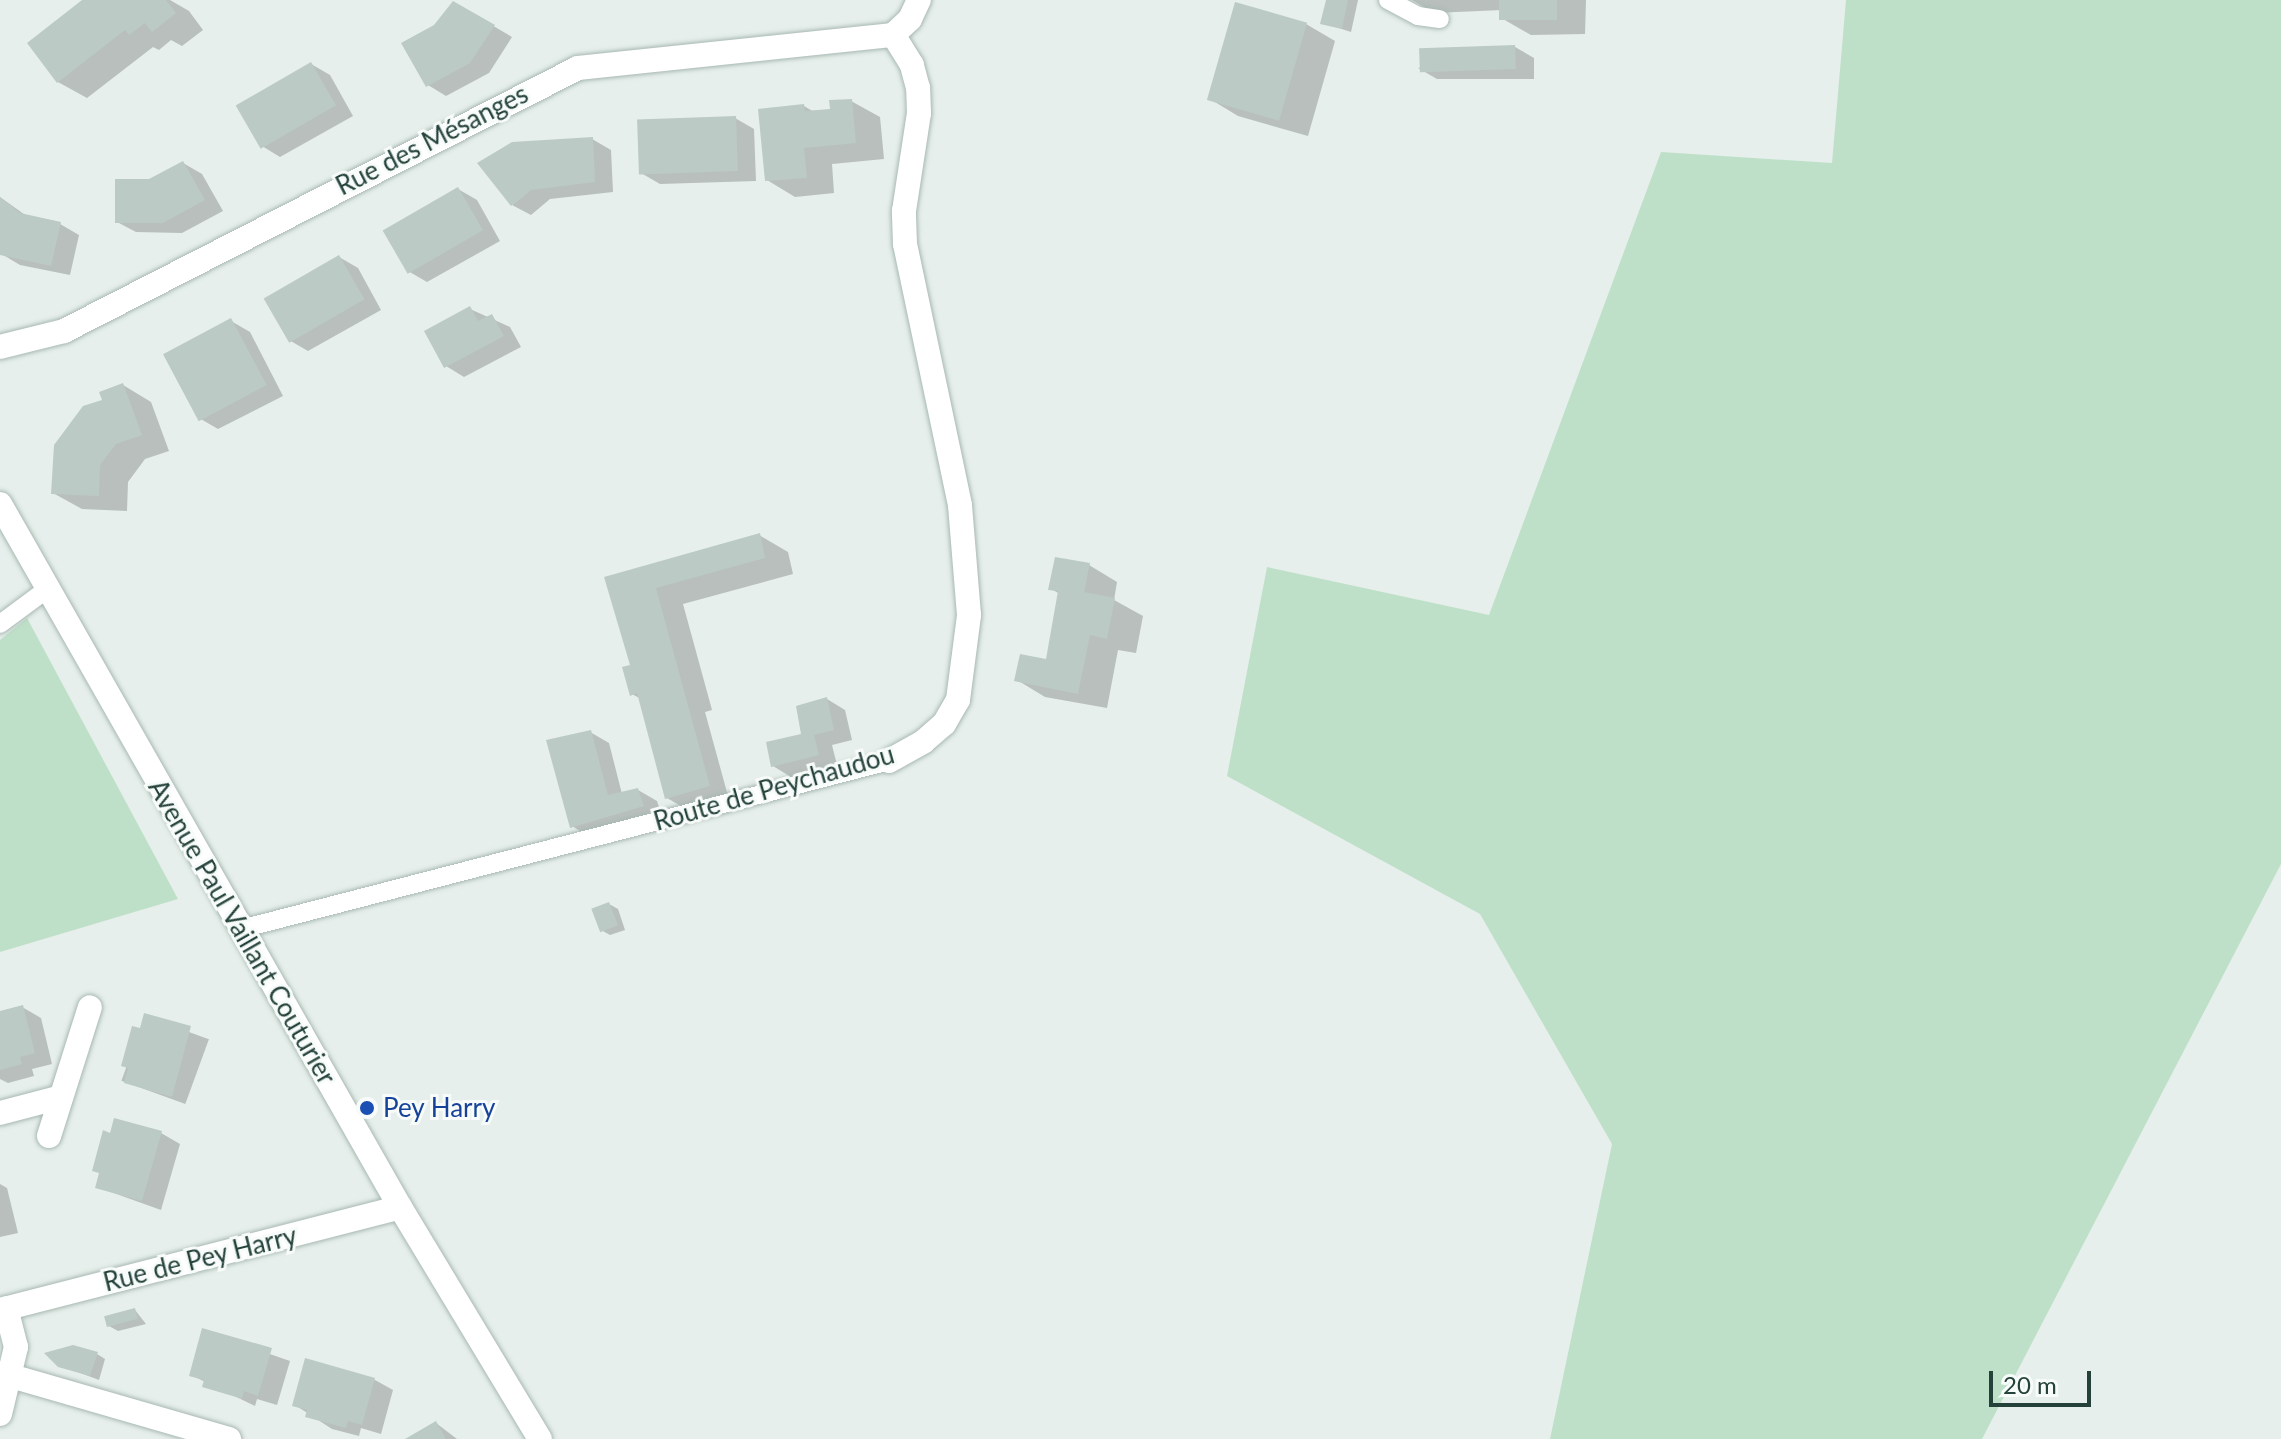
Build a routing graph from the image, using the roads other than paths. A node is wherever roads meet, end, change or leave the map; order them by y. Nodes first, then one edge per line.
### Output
1 (919, 0) edge
2 (1388, 0) edge
3 (1440, 19) dead end
4 (893, 35) junction
5 (0, 347) edge
6 (0, 504) edge
7 (46, 590) junction
8 (0, 624) edge
9 (889, 761) joint
10 (241, 929) junction
11 (90, 1007) dead end
12 (61, 1097) junction
13 (0, 1113) edge
14 (49, 1136) dead end
15 (400, 1207) junction
16 (3, 1309) edge
17 (11, 1376) junction
18 (0, 1414) edge
19 (229, 1439) edge
20 (540, 1439) edge

1 - 4 street
2 - 3 lane
4 - 5 street, Rue des Mésanges
4 - 9 street, Route de Peychaudou
6 - 7 street, Avenue Paul Vaillant Couturier
7 - 8 lane
7 - 10 street, Avenue Paul Vaillant Couturier
9 - 10 lane, Route de Peychaudou
10 - 15 street, Avenue Paul Vaillant Couturier
11 - 12 street
12 - 13 street
12 - 14 street
15 - 16 street, Rue de Pey Harry
15 - 20 street, Avenue Paul Vaillant Couturier
16 - 17 street
17 - 18 street
17 - 19 street

